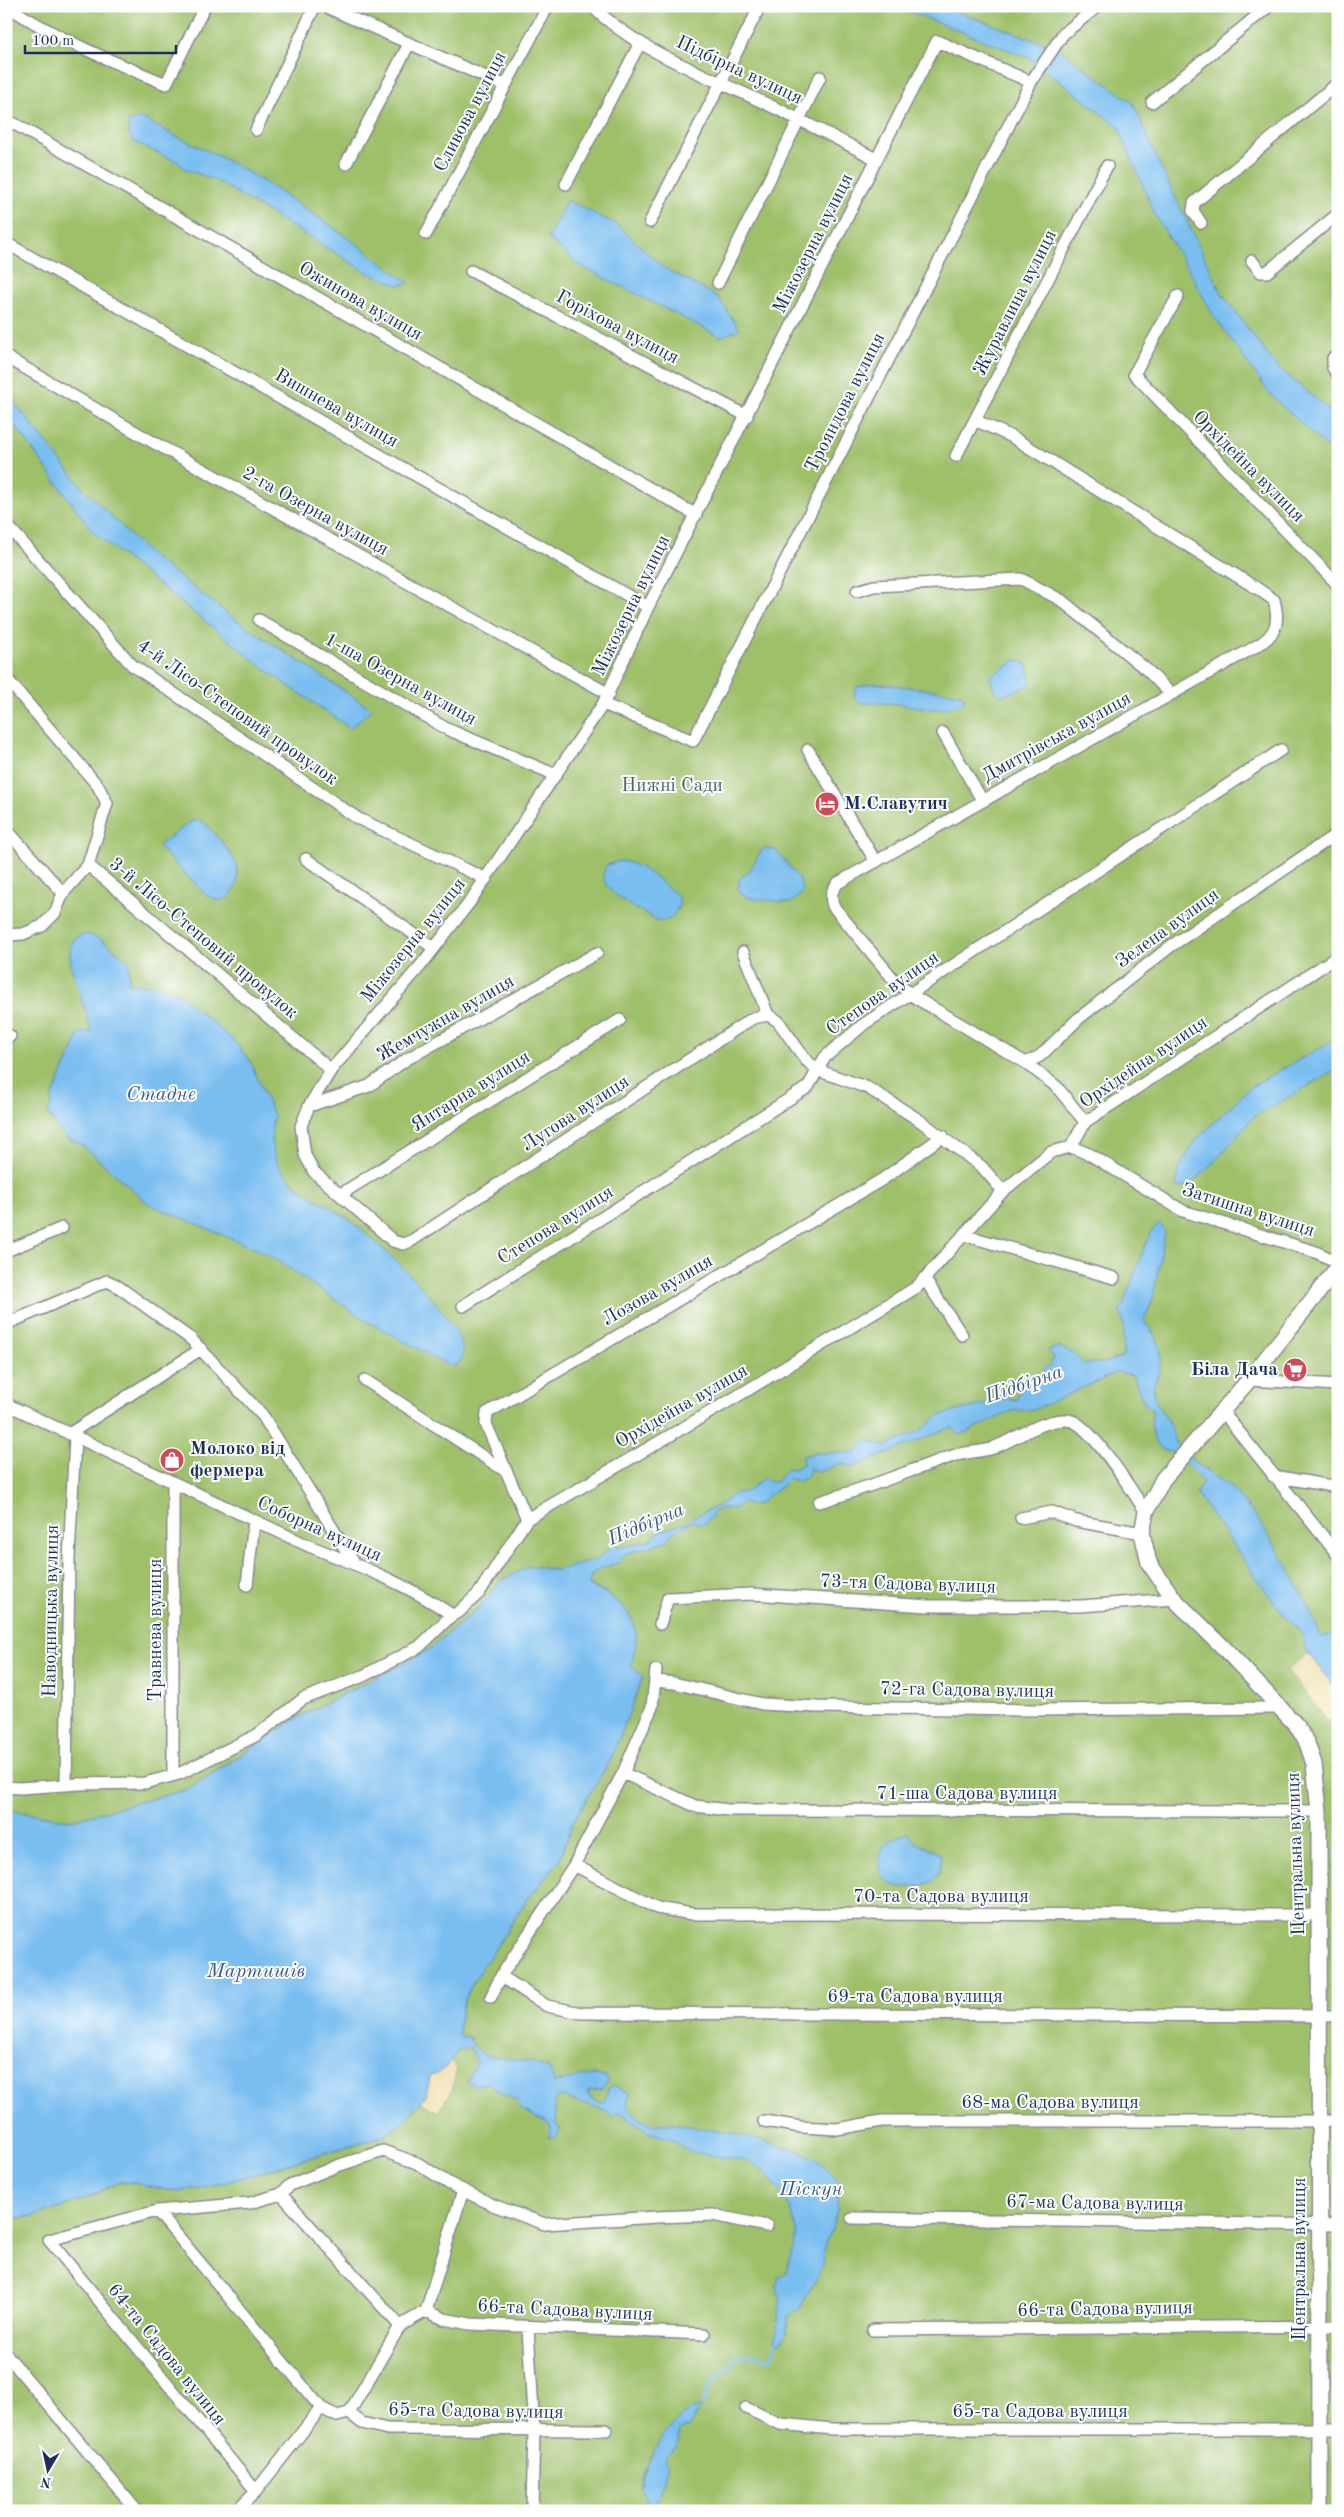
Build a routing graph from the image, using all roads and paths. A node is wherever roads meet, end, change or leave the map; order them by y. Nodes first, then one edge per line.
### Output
1 (7, 6) edge
2 (205, 6) edge
3 (315, 6) edge
4 (324, 6) edge
5 (548, 6) edge
6 (592, 6) edge
7 (760, 6) edge
8 (1098, 6) edge
9 (1269, 6) edge
10 (640, 43) junction
11 (409, 44) junction
12 (820, 77) dead end
13 (720, 82) junction
14 (1031, 82) junction
15 (1338, 83) edge
16 (504, 85) junction
17 (1152, 102) dead end
18 (799, 118) junction
19 (6, 119) edge
20 (256, 130) dead end
21 (876, 159) junction
22 (346, 164) dead end
23 (1107, 166) dead end
24 (566, 184) dead end
25 (1338, 214) edge
26 (650, 222) dead end
27 (1201, 223) dead end
28 (426, 234) dead end
29 (6, 242) edge
30 (1252, 261) dead end
31 (471, 271) dead end
32 (718, 284) dead end
33 (1178, 296) dead end
34 (1338, 354) edge
35 (6, 357) edge
36 (1338, 374) edge
37 (747, 416) junction
38 (975, 420) junction
39 (956, 456) dead end
40 (696, 516) junction
41 (6, 524) edge
42 (1338, 585) edge
43 (857, 591) dead end
44 (648, 607) junction
45 (259, 620) dead end
46 (6, 678) edge
47 (609, 694) junction
48 (1172, 694) junction
49 (603, 704) junction
50 (943, 733) dead end
51 (808, 750) dead end
52 (1281, 750) dead end
53 (556, 775) junction
54 (982, 800) junction
55 (6, 829) edge
56 (1338, 833) edge
57 (306, 860) dead end
58 (876, 862) junction
59 (88, 865) junction
60 (486, 879) junction
61 (63, 893) junction
62 (6, 935) edge
63 (434, 948) junction
64 (743, 952) dead end
65 (597, 953) dead end
66 (1338, 956) edge
67 (911, 995) junction
68 (768, 1015) junction
69 (620, 1020) dead end
70 (1026, 1063) junction
71 (331, 1070) junction
72 (817, 1070) junction
73 (309, 1106) junction
74 (1085, 1122) junction
75 (943, 1136) junction
76 (1071, 1147) junction
77 (1003, 1191) junction
78 (341, 1194) junction
79 (62, 1228) dead end
80 (964, 1235) junction
81 (6, 1251) edge
82 (1338, 1262) edge
83 (1338, 1267) edge
84 (924, 1278) junction
85 (1114, 1278) dead end
86 (463, 1306) dead end
87 (6, 1324) edge
88 (962, 1335) dead end
89 (201, 1348) junction
90 (365, 1380) dead end
91 (1249, 1380) junction
92 (1338, 1384) edge
93 (6, 1404) edge
94 (1222, 1411) junction
95 (72, 1436) junction
96 (508, 1473) junction
97 (1273, 1476) junction
98 (173, 1484) junction
99 (1338, 1487) edge
100 (819, 1502) dead end
101 (1146, 1512) junction
102 (1021, 1518) dead end
103 (527, 1519) junction
104 (254, 1521) junction
105 (1142, 1533) junction
106 (1338, 1555) edge
107 (354, 1563) junction
108 (246, 1585) dead end
109 (1174, 1599) junction
110 (452, 1615) junction
111 (660, 1624) dead end
112 (1280, 1708) junction
113 (623, 1773) junction
114 (173, 1775) junction
115 (66, 1785) junction
116 (6, 1787) edge
117 (1319, 1811) junction
118 (574, 1865) junction
119 (1320, 1915) junction
120 (501, 1976) junction
121 (490, 1997) dead end
122 (1320, 2016) junction
123 (1338, 2016) edge
124 (764, 2121) dead end
125 (1320, 2121) junction
126 (1338, 2121) edge
127 (463, 2190) junction
128 (281, 2194) junction
129 (157, 2211) junction
130 (852, 2218) dead end
131 (1321, 2225) junction
132 (1338, 2225) edge
133 (767, 2226) dead end
134 (426, 2311) junction
135 (400, 2326) junction
136 (1320, 2326) junction
137 (1338, 2326) edge
138 (528, 2328) junction
139 (873, 2330) dead end
140 (704, 2334) dead end
141 (6, 2354) edge
142 (321, 2408) junction
143 (746, 2408) dead end
144 (349, 2413) junction
145 (606, 2430) dead end
146 (1320, 2430) junction
147 (1338, 2430) edge
148 (534, 2431) junction
149 (256, 2491) junction
150 (137, 2511) edge
151 (236, 2511) edge
152 (532, 2511) edge
153 (1320, 2511) edge

1 - 2 street
3 - 20 street
4 - 11 street
5 - 16 street, Сливова вулиця
6 - 10 street, Підбірна вулиця
7 - 13 street
8 - 14 street, Трояндова вулиця
9 - 17 street
10 - 13 street, Підбірна вулиця
10 - 24 street
11 - 16 street
11 - 22 street
12 - 18 street
13 - 18 street, Підбірна вулиця
13 - 26 street
14 - 21 street, Міжозерна вулиця
14 - 49 street, Трояндова вулиця
15 - 27 street
16 - 28 street, Сливова вулиця
18 - 21 street, Підбірна вулиця
18 - 32 street
19 - 40 street, Ожинова вулиця
21 - 37 street, Міжозерна вулиця
23 - 38 street, Журавлина вулиця
25 - 30 street
29 - 44 street, Вишнева вулиця
31 - 37 street, Горіхова вулиця
33 - 42 street, Орхідейна вулиця
34 - 36 street
35 - 47 street, 2-га Озерна вулиця
37 - 40 street, Міжозерна вулиця
38 - 39 street, Журавлина вулиця
38 - 48 street, Дмитрівська вулиця
40 - 44 street, Міжозерна вулиця
41 - 60 street, 4-й Лісо-Степовий провулок
43 - 48 street
44 - 47 street, Міжозерна вулиця
45 - 53 street, 1-ша Озерна вулиця
46 - 59 street, 3-й Лісо-Степовий провулок
47 - 49 street, Міжозерна вулиця
48 - 54 street, Дмитрівська вулиця
49 - 53 street, Міжозерна вулиця
50 - 54 street
51 - 58 street
52 - 67 street, Степова вулиця
53 - 60 street, Міжозерна вулиця
54 - 58 street, Дмитрівська вулиця
55 - 61 street
56 - 70 street, Зелена вулиця
57 - 63 street
58 - 67 street, Дмитрівська вулиця
59 - 61 street
59 - 71 street, 3-й Лісо-Степовий провулок
60 - 63 street, Міжозерна вулиця
61 - 62 street
63 - 71 street, Міжозерна вулиця
64 - 68 street
65 - 73 street, Жемчужна вулиця
66 - 74 street, Орхідейна вулиця
67 - 70 street, Дмитрівська вулиця
67 - 72 street, Степова вулиця
68 - 72 street
68 - 78 street, Лугова вулиця
69 - 78 street, Янтарна вулиця
70 - 74 street, Дмитрівська вулиця
71 - 73 street, Міжозерна вулиця
72 - 75 street
72 - 86 street, Степова вулиця
73 - 78 street, Міжозерна вулиця
74 - 76 street, Орхідейна вулиця
75 - 77 street
75 - 96 street, Лозова вулиця
76 - 77 street, Орхідейна вулиця
76 - 82 street, Затишна вулиця
77 - 80 street, Орхідейна вулиця
79 - 81 street
80 - 84 street, Орхідейна вулиця
80 - 85 street
83 - 91 street, Центральна вулиця
84 - 88 street
84 - 103 street, Орхідейна вулиця
87 - 89 street
89 - 95 street
89 - 107 street
90 - 96 street
91 - 92 street
91 - 94 street, Центральна вулиця
93 - 95 street, Соборна вулиця
94 - 97 street
94 - 101 street, Центральна вулиця
95 - 98 street, Соборна вулиця
95 - 115 street, Наводницька вулиця
96 - 103 street, Лозова вулиця
97 - 99 street
97 - 106 street
98 - 104 street, Соборна вулиця
98 - 114 street, Травнева вулиця
100 - 101 street
101 - 105 street, Центральна вулиця
102 - 105 street
103 - 110 street, Орхідейна вулиця
104 - 107 street, Соборна вулиця
104 - 108 street
105 - 109 street, Центральна вулиця
107 - 110 street, Соборна вулиця
109 - 111 street, 73-тя Садова вулиця
109 - 112 street, Центральна вулиця
110 - 114 street, Орхідейна вулиця
112 - 113 street, 72-га Садова вулиця
112 - 117 street, Центральна вулиця
113 - 117 street, 71-ша Садова вулиця
113 - 118 street
114 - 115 street, Орхідейна вулиця
115 - 116 street, Орхідейна вулиця
117 - 119 street, Центральна вулиця
118 - 119 street, 70-та Садова вулиця
118 - 120 street
119 - 122 street, Центральна вулиця
120 - 121 street
120 - 122 street, 69-та Садова вулиця
122 - 123 street, 69-та Садова вулиця
122 - 125 street, Центральна вулиця
124 - 125 street, 68-ма Садова вулиця
125 - 126 street, 68-ма Садова вулиця
125 - 131 street, Центральна вулиця
127 - 128 street
127 - 133 street
127 - 134 street
128 - 129 street
128 - 135 street
129 - 142 street
129 - 149 street, 64-та Садова вулиця
130 - 131 street, 67-ма Садова вулиця
131 - 132 street, 67-ма Садова вулиця
131 - 136 street, Центральна вулиця
134 - 135 street
134 - 138 street, 66-та Садова вулиця
135 - 144 street
136 - 137 street, 66-та Садова вулиця
136 - 139 street, 66-та Садова вулиця
136 - 146 street, Центральна вулиця
138 - 140 street, 66-та Садова вулиця
138 - 148 street
141 - 150 street
142 - 144 street
142 - 149 street
143 - 146 street, 65-та Садова вулиця
144 - 148 street, 65-та Садова вулиця
145 - 148 street, 65-та Садова вулиця
146 - 147 street, 65-та Садова вулиця
146 - 153 street, Центральна вулиця
148 - 152 street
149 - 151 street

